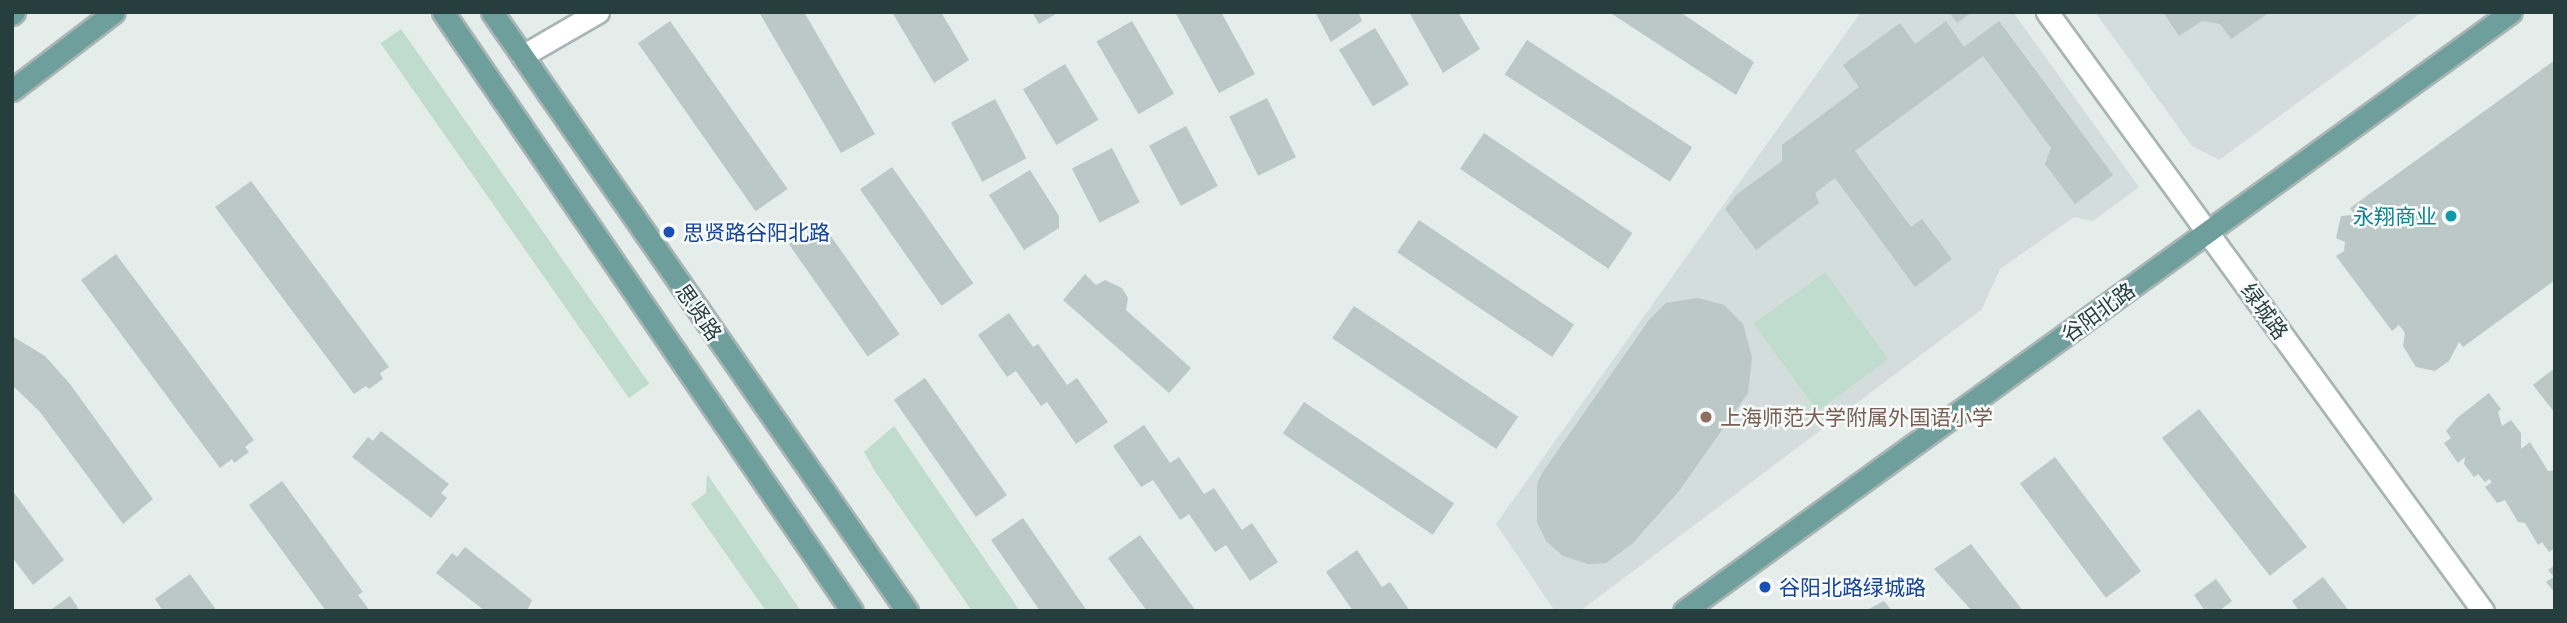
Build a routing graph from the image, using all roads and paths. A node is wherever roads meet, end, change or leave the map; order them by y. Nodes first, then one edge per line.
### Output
1 (114, 12) edge
2 (443, 12) edge
3 (492, 12) edge
4 (598, 12) edge
5 (2047, 12) edge
6 (2511, 12) edge
7 (522, 56) junction
8 (12, 90) edge
9 (2208, 232) junction
10 (852, 611) edge
11 (907, 611) edge
12 (1684, 611) edge
13 (2483, 611) edge

1 - 8 main road
2 - 10 main road, 思贤路
3 - 7 main road, 思贤路
4 - 7 street
5 - 9 street, 绿城路
6 - 9 main road, 谷阳北路
7 - 11 main road, 思贤路
9 - 12 main road, 谷阳北路
9 - 13 street, 绿城路

